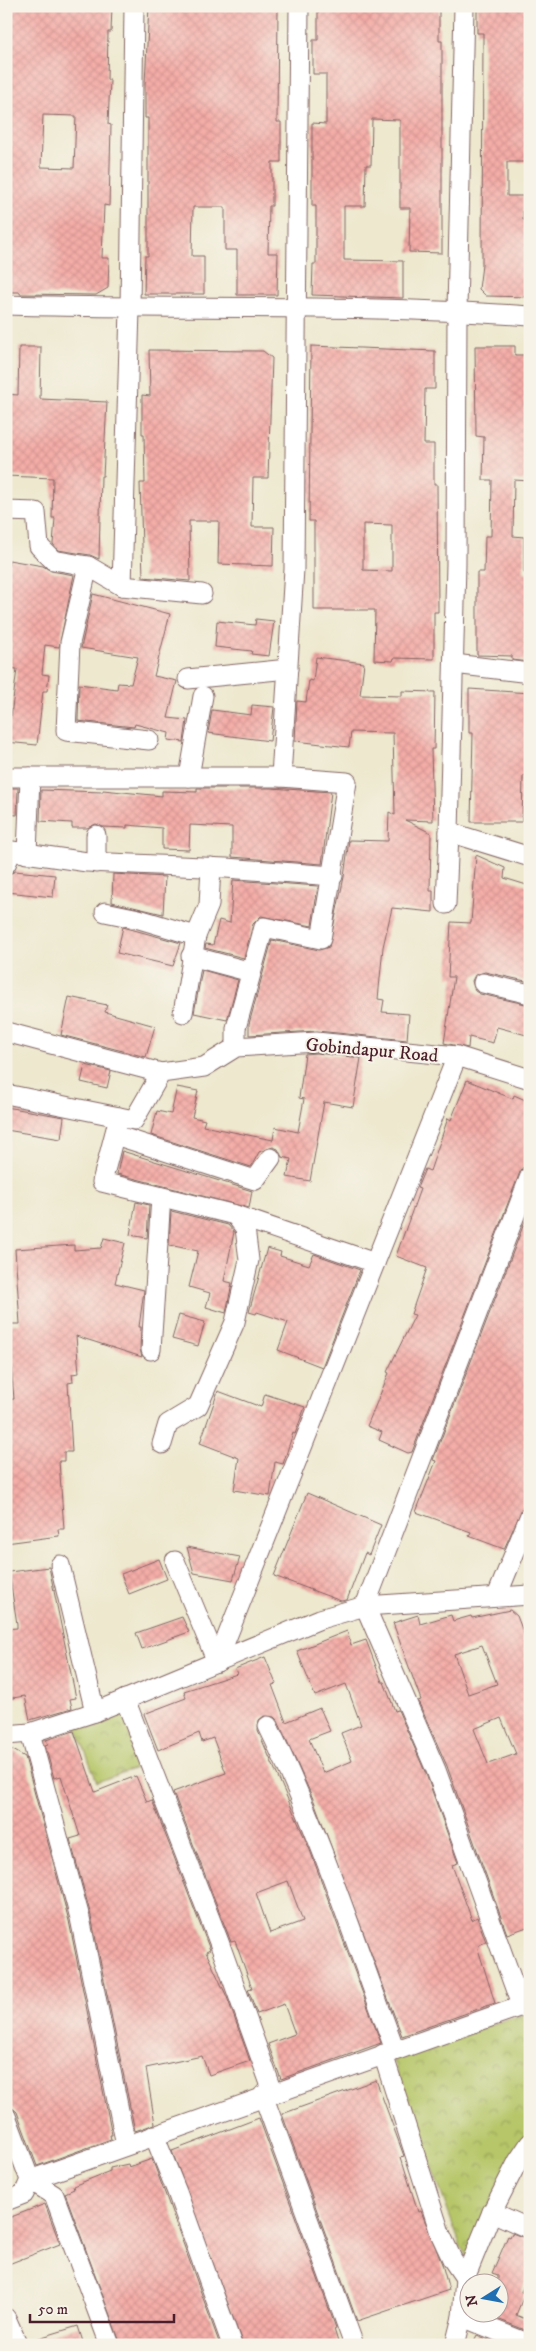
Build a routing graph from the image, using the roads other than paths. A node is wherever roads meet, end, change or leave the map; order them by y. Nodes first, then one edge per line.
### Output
1 (134, 6) edge
2 (299, 6) edge
3 (464, 6) edge
4 (6, 306) edge
5 (294, 308) junction
6 (130, 309) junction
7 (457, 310) junction
8 (530, 316) edge
9 (6, 511) edge
10 (88, 566) junction
11 (122, 586) junction
12 (202, 594) dead end
13 (454, 664) junction
14 (288, 670) junction
15 (530, 673) edge
16 (188, 679) dead end
17 (203, 696) dead end
18 (150, 740) dead end
19 (6, 777) edge
20 (30, 777) junction
21 (190, 777) junction
22 (281, 777) junction
23 (449, 832) junction
24 (96, 835) dead end
25 (27, 854) junction
26 (530, 858) edge
27 (96, 863) junction
28 (6, 864) edge
29 (211, 867) junction
30 (332, 876) junction
31 (446, 904) dead end
32 (105, 912) dead end
33 (196, 936) junction
34 (191, 956) junction
35 (251, 972) junction
36 (484, 983) dead end
37 (530, 994) edge
38 (183, 1013) dead end
39 (6, 1032) edge
40 (236, 1047) junction
41 (457, 1056) junction
42 (161, 1073) junction
43 (530, 1078) edge
44 (6, 1094) edge
45 (117, 1126) junction
46 (271, 1158) dead end
47 (530, 1176) edge
48 (161, 1197) junction
49 (235, 1215) junction
50 (375, 1263) junction
51 (151, 1350) dead end
52 (162, 1444) dead end
53 (530, 1515) edge
54 (175, 1561) dead end
55 (60, 1565) dead end
56 (497, 1596) junction
57 (528, 1599) edge
58 (365, 1606) junction
59 (217, 1662) junction
60 (126, 1699) junction
61 (95, 1712) junction
62 (268, 1726) dead end
63 (30, 1733) junction
64 (6, 1735) edge
65 (526, 2004) edge
66 (389, 2052) junction
67 (268, 2094) junction
68 (6, 2116) edge
69 (154, 2135) junction
70 (530, 2143) edge
71 (126, 2145) junction
72 (30, 2180) junction
73 (6, 2201) edge
74 (492, 2212) junction
75 (530, 2229) edge
76 (462, 2274) edge
77 (467, 2274) edge
78 (6, 2318) edge
79 (460, 2324) edge
80 (480, 2324) edge
81 (530, 2344) edge
82 (18, 2345) edge
83 (110, 2345) edge
84 (232, 2345) edge
85 (354, 2345) edge
86 (455, 2345) edge

1 - 6 street
2 - 5 street
3 - 7 street
4 - 6 street
5 - 6 street
5 - 7 street
5 - 14 street
6 - 11 street
7 - 8 street
7 - 13 street
9 - 10 street
10 - 11 street
10 - 18 street
11 - 12 street
13 - 15 street
13 - 23 street
14 - 16 street
14 - 22 street
17 - 21 street
19 - 20 street
20 - 21 street
20 - 25 street
21 - 22 street
22 - 30 street
23 - 26 street
23 - 31 street
24 - 27 street
25 - 27 street
25 - 28 street
27 - 29 street
29 - 30 street
29 - 33 street
30 - 35 street
32 - 33 street
33 - 34 street
34 - 35 street
34 - 38 street
35 - 40 street
36 - 37 street
39 - 42 street
40 - 41 street, Gobindapur Road
40 - 42 street, Gobindapur Road
41 - 43 street, Gobindapur Road
41 - 50 street
42 - 45 street
44 - 45 street
45 - 46 street
45 - 48 street
47 - 58 street
48 - 49 street
48 - 51 street
49 - 50 street
49 - 52 street
50 - 59 street
53 - 56 street
54 - 59 street
55 - 61 street
56 - 57 street
56 - 58 street
58 - 59 street
58 - 65 street
59 - 60 street
60 - 61 street
60 - 67 street
61 - 63 street
62 - 66 street
63 - 64 street
63 - 71 street
65 - 66 street
66 - 67 street
66 - 76 street
67 - 69 street
67 - 85 street
68 - 72 street
69 - 71 street
69 - 84 street
70 - 74 street
71 - 72 street
72 - 73 street
72 - 83 street
74 - 75 street
74 - 77 street
78 - 82 street
79 - 86 street
80 - 81 street

